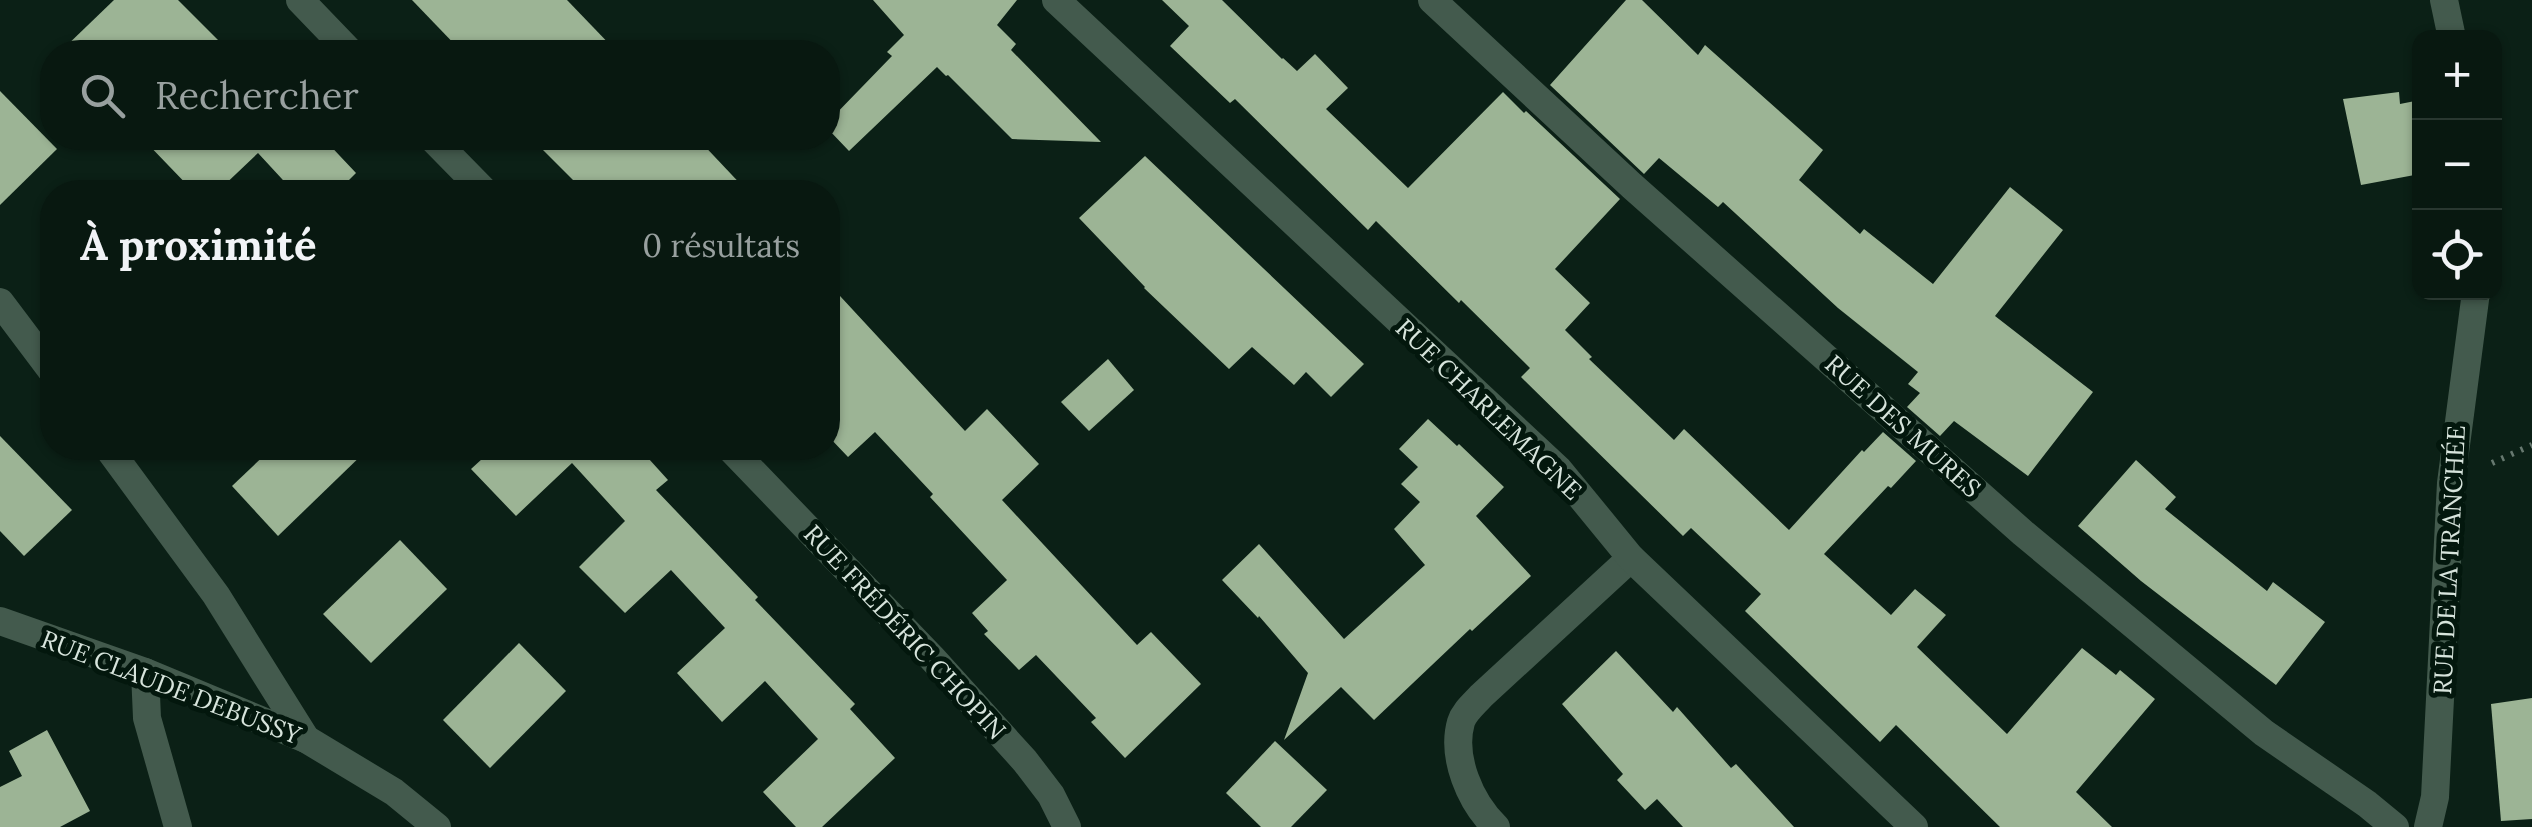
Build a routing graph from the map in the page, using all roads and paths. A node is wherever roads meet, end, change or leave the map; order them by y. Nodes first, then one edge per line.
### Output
1 (300, 0) edge
2 (1056, 0) edge
3 (1432, 0) edge
4 (2444, 0) edge
5 (2450, 30) edge
6 (338, 40) edge
7 (444, 150) edge
8 (473, 180) edge
9 (2475, 300) edge
10 (0, 302) edge
11 (40, 355) edge
12 (117, 460) edge
13 (742, 460) edge
14 (1631, 558) junction
15 (0, 621) edge
16 (146, 672) junction
17 (306, 739) junction
18 (178, 827) edge
19 (438, 827) edge
20 (1066, 827) edge
21 (1496, 827) edge
22 (1914, 827) edge
23 (2395, 827) edge
24 (2428, 827) edge

1 - 6 street
2 - 14 street, RUE CHARLEMAGNE
3 - 23 street, RUE DES MURES
4 - 5 street
7 - 8 street
9 - 24 street, RUE DE LA TRANCHÉE
10 - 11 street
12 - 17 street
13 - 20 street, RUE FRÉDÉRIC CHOPIN
14 - 21 street
14 - 22 street, RUE CHARLEMAGNE
15 - 16 street, RUE CLAUDE DEBUSSY
16 - 17 street, RUE CLAUDE DEBUSSY
16 - 18 street
17 - 19 street, RUE CLAUDE DEBUSSY

